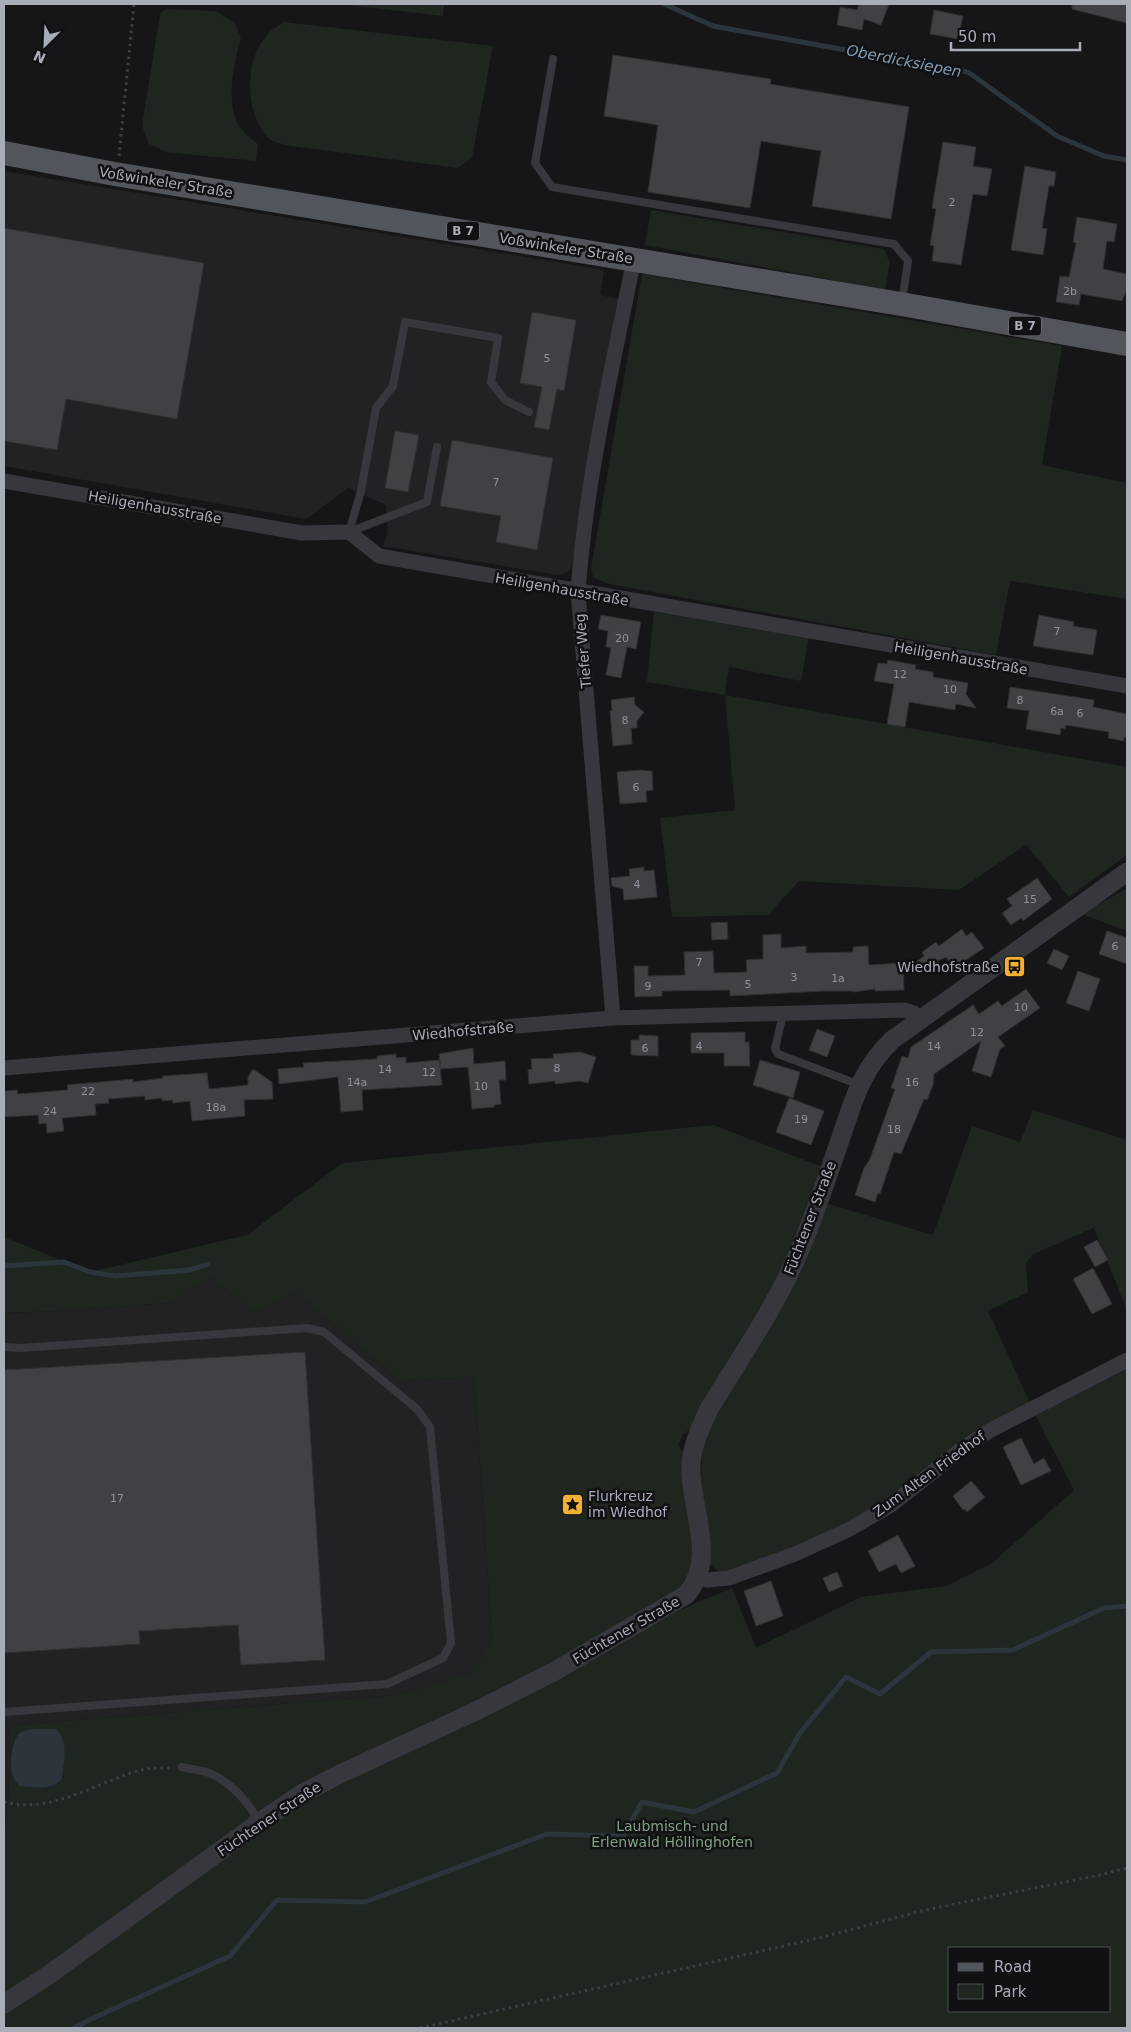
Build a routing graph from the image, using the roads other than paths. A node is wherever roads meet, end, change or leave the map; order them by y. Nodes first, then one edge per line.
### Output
1 (553, 59) dead end
2 (4, 153) edge
3 (634, 259) junction
4 (901, 304) junction
5 (1127, 344) edge
6 (529, 412) dead end
7 (437, 447) dead end
8 (4, 481) edge
9 (349, 532) junction
10 (578, 592) junction
11 (1127, 686) edge
12 (1127, 872) edge
13 (783, 1014) junction
14 (613, 1018) junction
15 (920, 1019) junction
16 (4, 1068) edge
17 (860, 1085) junction
18 (4, 1347) edge
19 (1127, 1360) edge
20 (698, 1577) junction
21 (4, 1712) edge
22 (182, 1767) road end
23 (260, 1822) junction
24 (4, 2004) edge

1 - 4 lane
2 - 3 main road, Voßwinkeler Straße / B 7
3 - 4 main road, Voßwinkeler Straße / B 7
3 - 10 street, Tiefer Weg
4 - 5 main road, Voßwinkeler Straße / B 7
6 - 9 lane
7 - 9 lane
8 - 9 street, Heiligenhausstraße
9 - 10 street, Heiligenhausstraße
10 - 11 street, Heiligenhausstraße
10 - 14 street, Tiefer Weg
12 - 15 street, Füchtener Straße
13 - 14 street, Wiedhofstraße
13 - 15 street, Wiedhofstraße
13 - 17 lane
14 - 16 street, Wiedhofstraße
15 - 17 street, Füchtener Straße
17 - 20 street, Füchtener Straße
18 - 21 lane
19 - 20 street, Zum Alten Friedhof
20 - 23 street, Füchtener Straße
22 - 23 lane
23 - 24 street, Füchtener Straße

